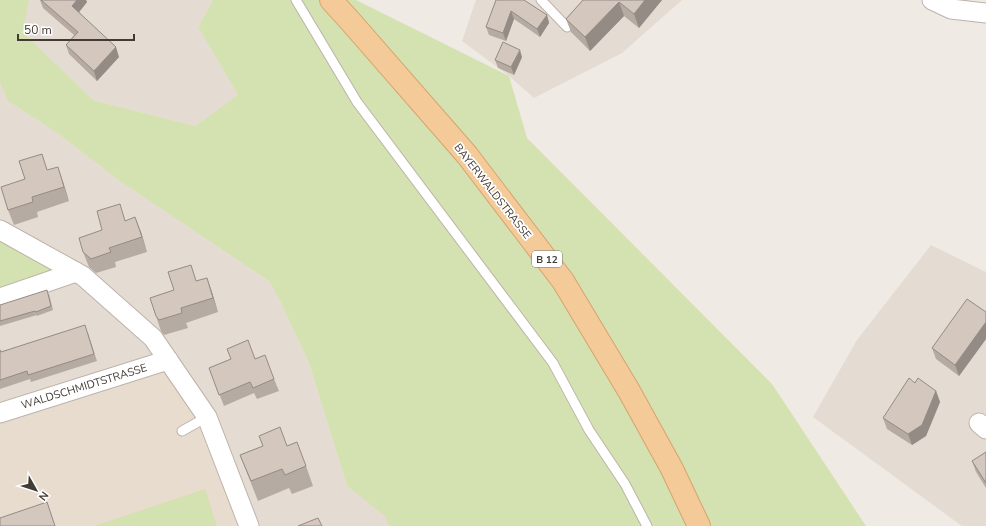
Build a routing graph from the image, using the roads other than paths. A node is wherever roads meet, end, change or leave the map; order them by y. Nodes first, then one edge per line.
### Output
1 (296, 0) edge
2 (331, 0) edge
3 (541, 0) edge
4 (932, 0) edge
5 (986, 13) edge
6 (567, 27) edge
7 (0, 230) edge
8 (76, 272) junction
9 (0, 298) edge
10 (168, 360) junction
11 (0, 413) edge
12 (207, 417) junction
13 (182, 431) dead end
14 (250, 526) edge
15 (647, 526) edge
16 (700, 526) edge

1 - 15 lane
2 - 16 main road, BAYERWALDSTRASSE / B 12
3 - 6 lane
4 - 5 street
7 - 8 street
8 - 9 street
8 - 10 street
10 - 11 street, WALDSCHMIDTSTRASSE
10 - 12 street
12 - 13 lane
12 - 14 street

